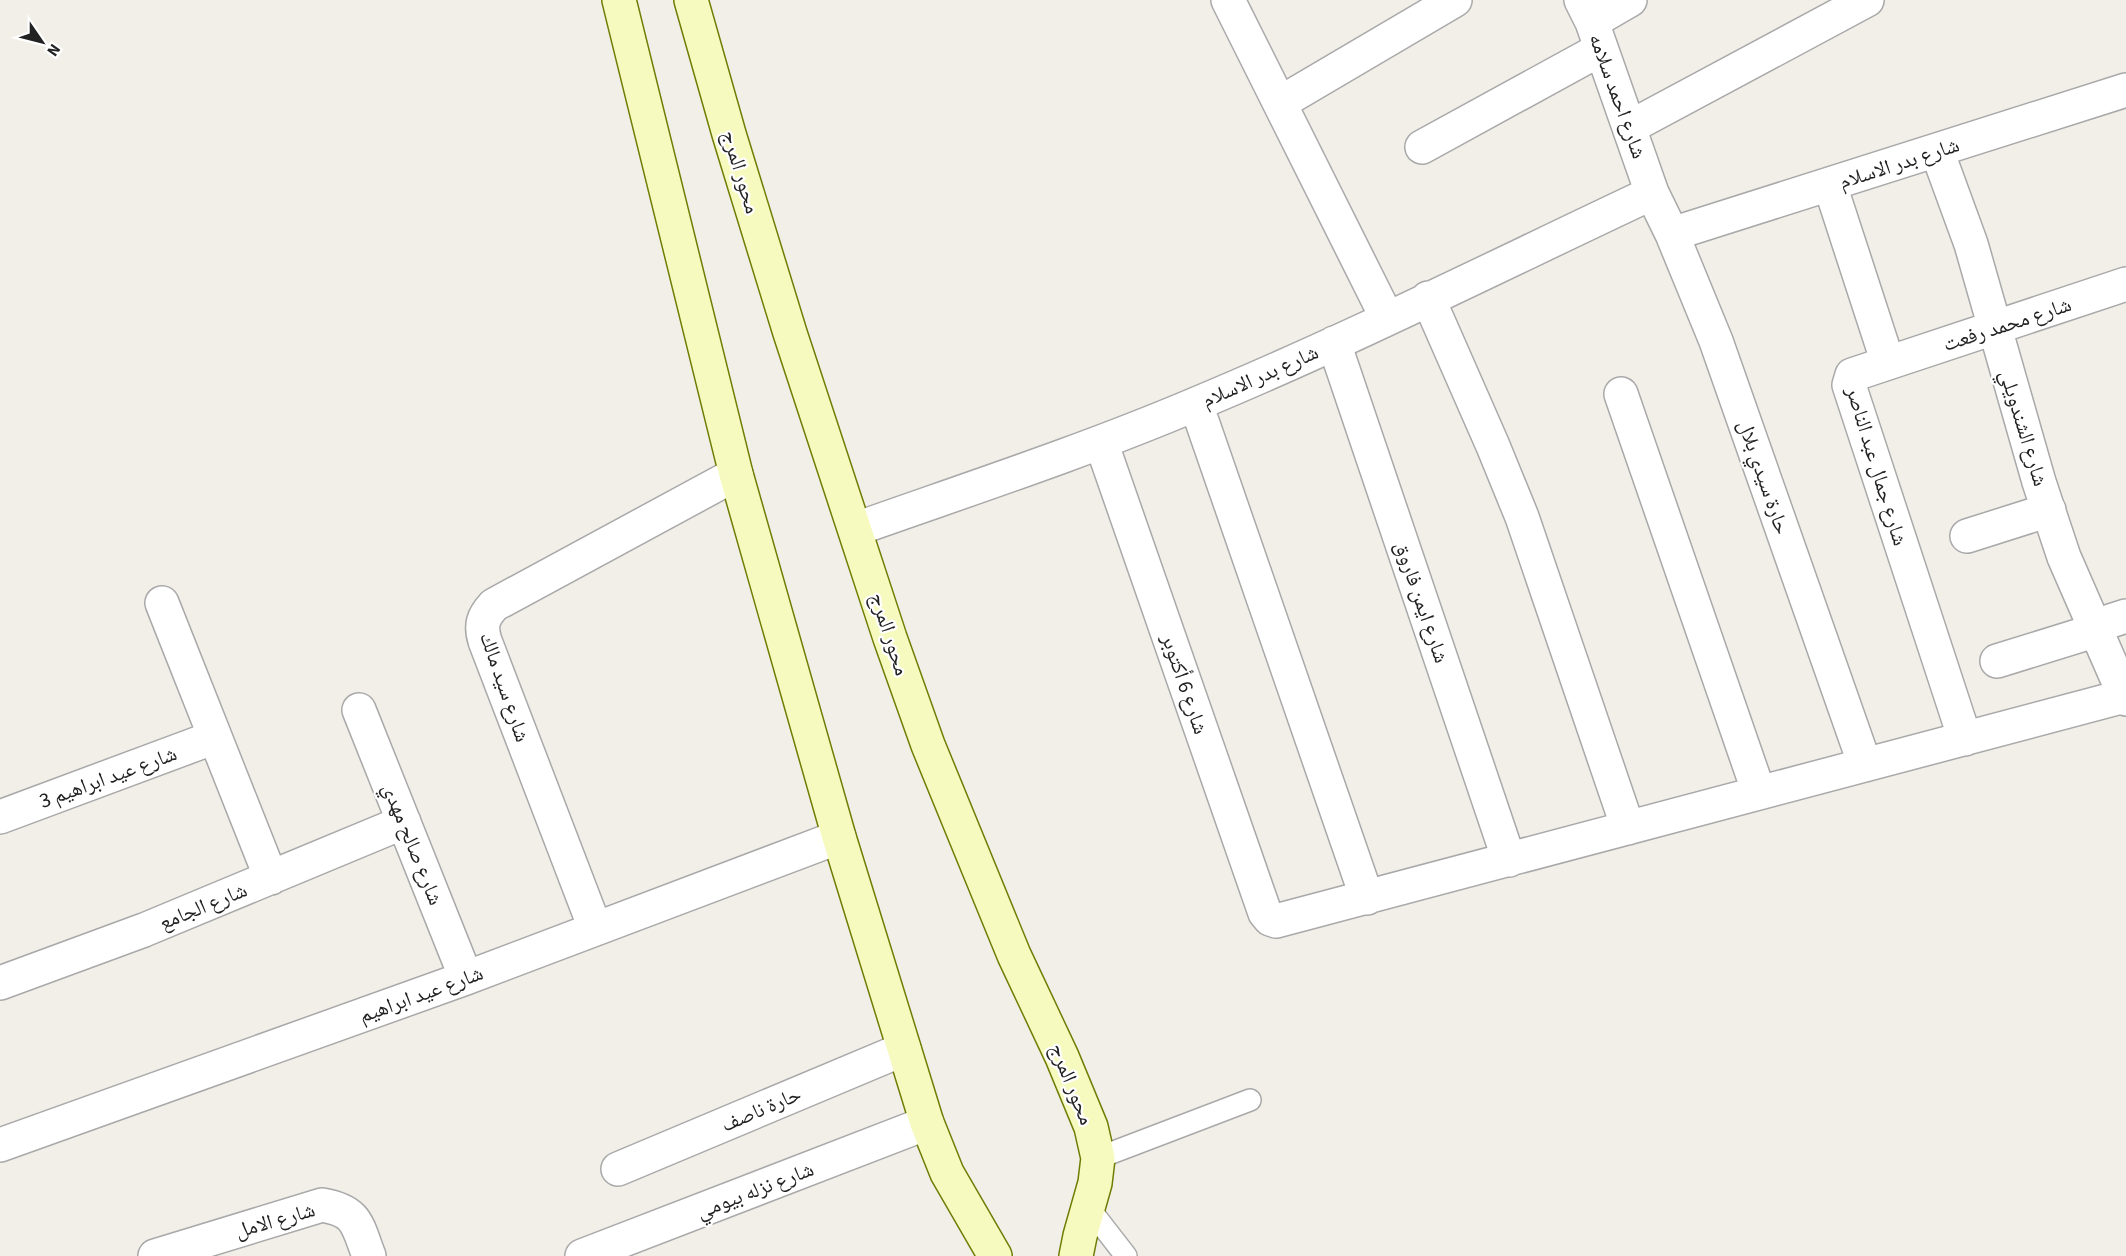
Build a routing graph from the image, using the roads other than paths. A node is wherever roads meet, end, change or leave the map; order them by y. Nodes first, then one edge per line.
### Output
1 (619, 0) edge
2 (691, 0) edge
3 (1228, 0) edge
4 (1455, 0) edge
5 (1630, 0) edge
6 (1867, 0) edge
7 (1592, 24) edge
8 (2126, 90) edge
9 (1280, 102) junction
10 (1630, 127) junction
11 (1422, 147) dead end
12 (1937, 151) junction
13 (1830, 184) junction
14 (1652, 193) junction
15 (1672, 234) junction
16 (2126, 284) edge
17 (1428, 298) junction
18 (1387, 318) junction
19 (1994, 328) junction
20 (1334, 343) junction
21 (1888, 363) junction
22 (1621, 394) dead end
23 (1196, 404) junction
24 (1101, 442) junction
25 (736, 474) junction
26 (2049, 510) junction
27 (856, 529) junction
28 (1967, 536) dead end
29 (162, 603) dead end
30 (2126, 616) edge
31 (2096, 628) junction
32 (1997, 661) dead end
33 (2125, 698) edge
34 (359, 710) dead end
35 (215, 737) junction
36 (1965, 739) junction
37 (1865, 765) junction
38 (1759, 794) junction
39 (0, 817) edge
40 (404, 822) junction
41 (1628, 828) junction
42 (839, 837) junction
43 (1509, 860) junction
44 (271, 878) junction
45 (1367, 898) junction
46 (595, 928) junction
47 (466, 978) junction
48 (0, 983) edge
49 (904, 1049) junction
50 (1250, 1100) dead end
51 (927, 1123) junction
52 (0, 1145) edge
53 (1098, 1158) junction
54 (618, 1169) dead end
55 (1088, 1207) junction
56 (155, 1256) edge
57 (369, 1256) edge
58 (582, 1256) edge
59 (995, 1256) edge
60 (1076, 1256) edge
61 (1126, 1256) edge

1 - 25 main road
2 - 27 main road, محور المرج
3 - 9 street
4 - 9 street
5 - 7 street
6 - 10 street
7 - 10 street, شارع احمد سلامه
7 - 11 street
8 - 12 street, شارع بدر الاسلام
9 - 18 street
10 - 14 street, شارع احمد سلامه
12 - 13 street, شارع بدر الاسلام
12 - 19 street, شارع الشندويلي
13 - 15 street, شارع بدر الاسلام
13 - 21 street, شارع جمال عبد الناصر
14 - 15 street, حارة سيدي بلال
14 - 17 street, شارع بدر الاسلام
15 - 37 street, حارة سيدي بلال
16 - 19 street, شارع محمد رفعت
17 - 18 street, شارع بدر الاسلام
17 - 41 street
18 - 20 street, شارع بدر الاسلام
19 - 21 street, شارع محمد رفعت
19 - 26 street, شارع الشندويلي
20 - 23 street, شارع بدر الاسلام
20 - 43 street, شارع ايمن فاروق
21 - 36 street, شارع جمال عبد الناصر
22 - 38 street
23 - 24 street, شارع بدر الاسلام
23 - 45 street
24 - 27 street, شارع بدر الاسلام
24 - 45 street, شارع 6 أكتوبر
25 - 42 main road
25 - 46 street, شارع سيد مالك
26 - 28 street
26 - 31 street, شارع الشندويلي
27 - 53 main road, محور المرج
29 - 35 street
30 - 31 street
31 - 32 street
31 - 33 street, شارع الشندويلي
33 - 36 street
34 - 40 street, شارع صالح مهدي
35 - 39 street, شارع عيد ابراهيم 3
35 - 44 street
36 - 37 street
37 - 38 street
38 - 41 street
40 - 44 street, شارع الجامع
40 - 47 street, شارع صالح مهدي
41 - 43 street
42 - 46 street, شارع عيد ابراهيم
42 - 49 main road
43 - 45 street
44 - 48 street, شارع الجامع
46 - 47 street, شارع عيد ابراهيم
47 - 52 street, شارع عيد ابراهيم
49 - 51 main road
49 - 54 street, حارة ناصف
50 - 53 lane
51 - 58 street, شارع نزله بيومي
51 - 59 main road
53 - 55 main road, محور المرج
55 - 60 main road, محور المرج
55 - 61 lane
56 - 57 street, شارع الامل

